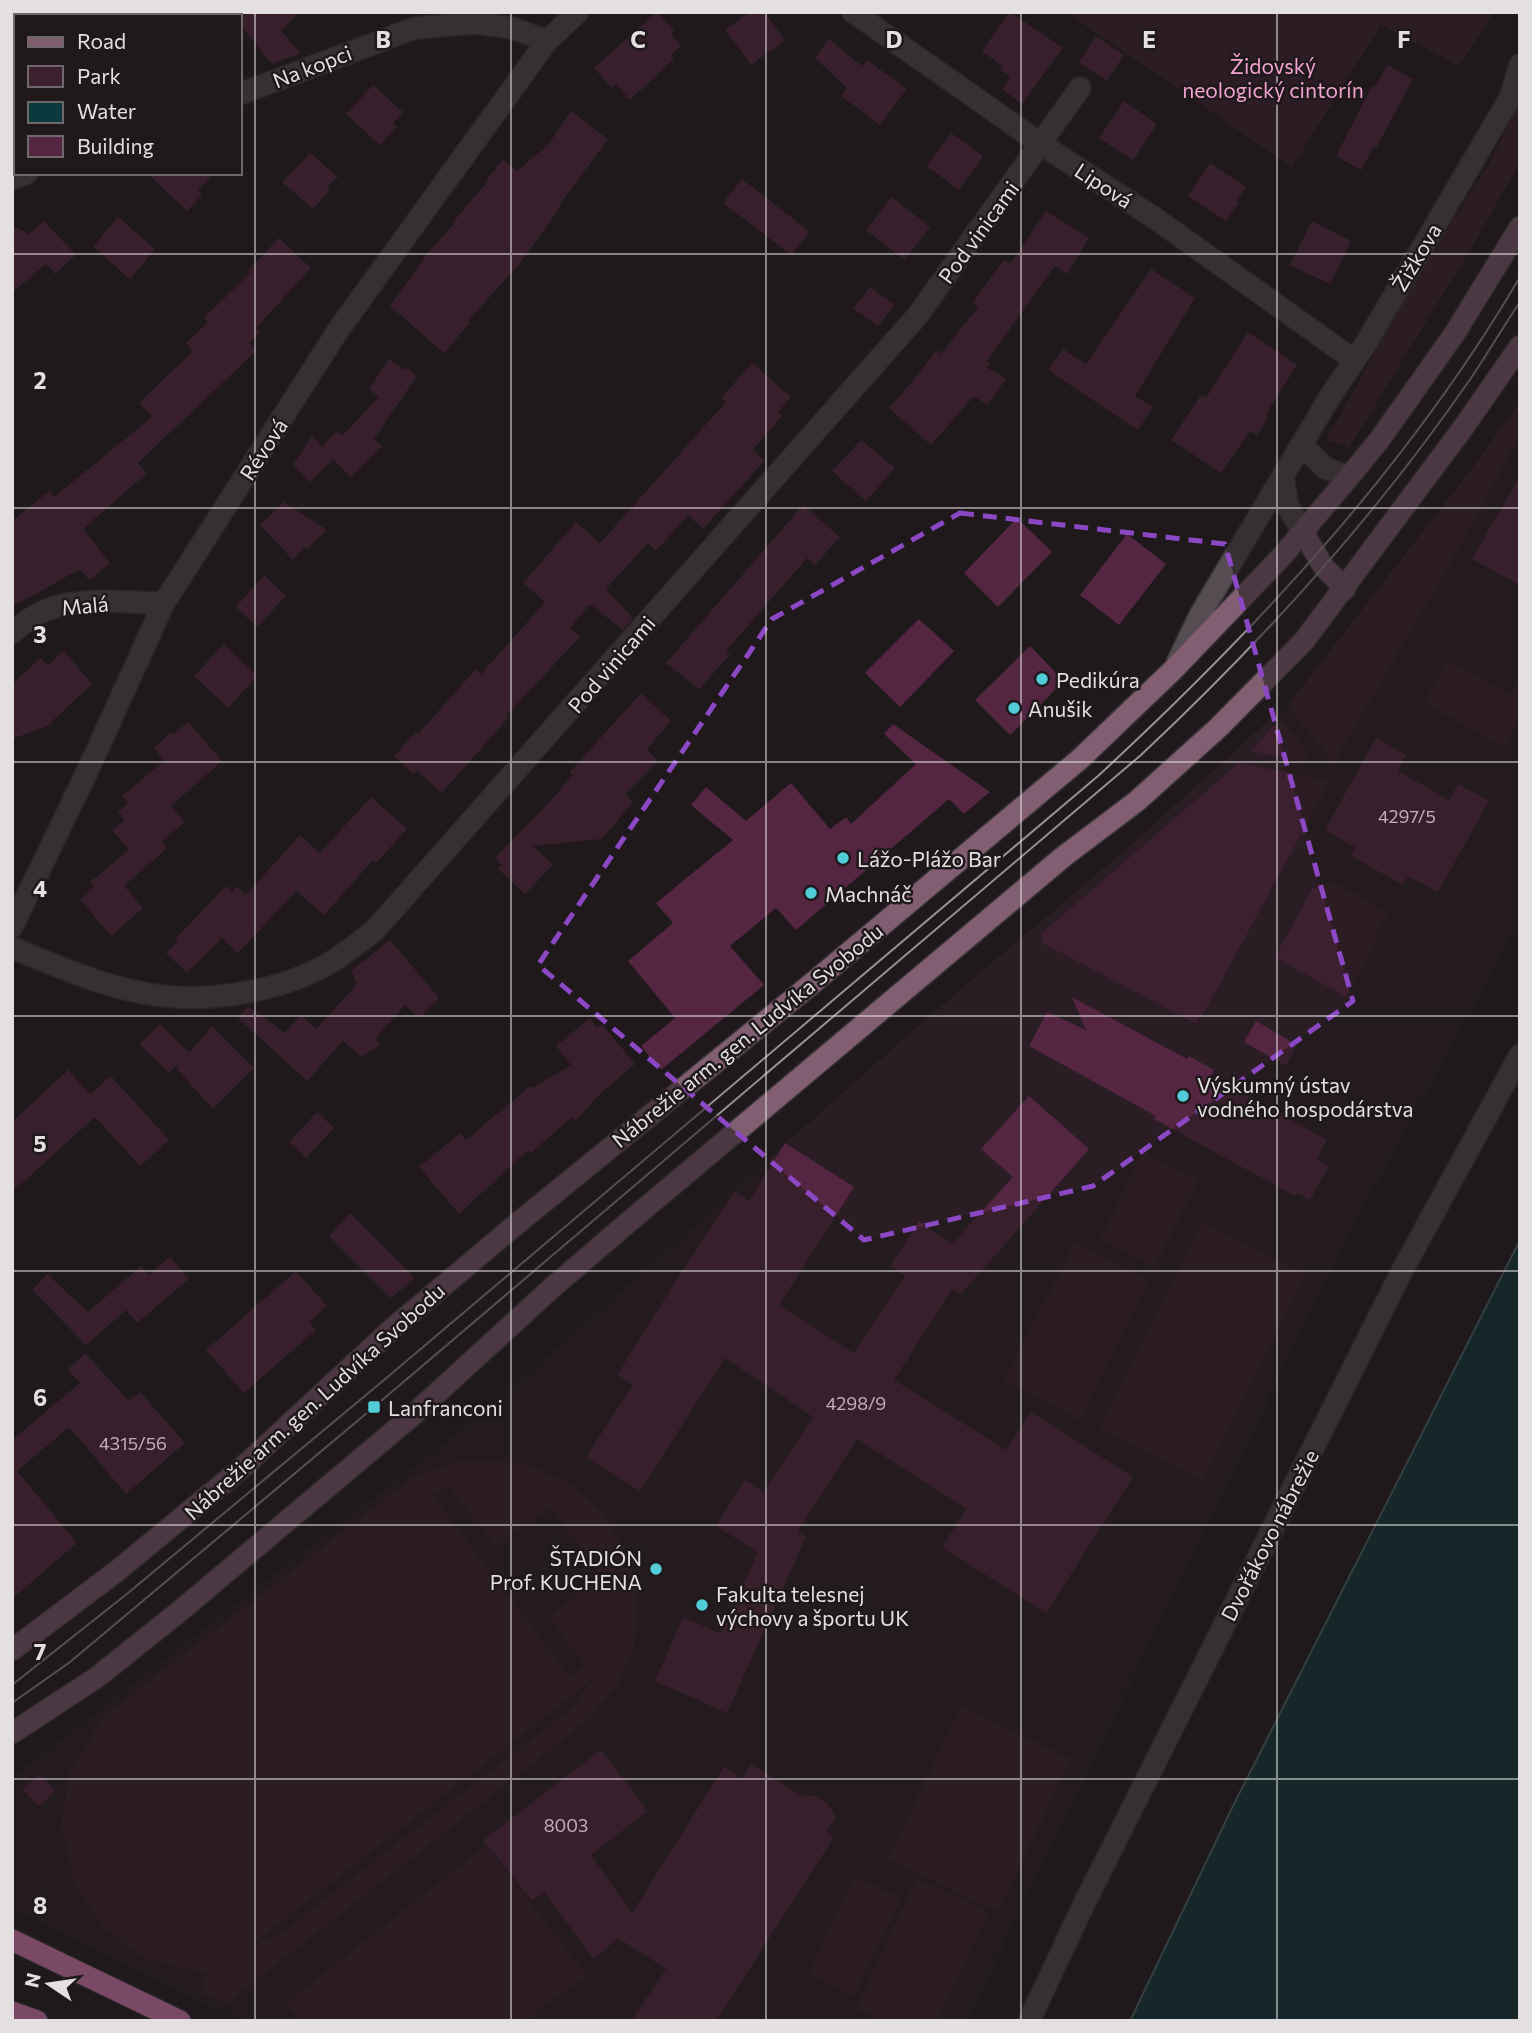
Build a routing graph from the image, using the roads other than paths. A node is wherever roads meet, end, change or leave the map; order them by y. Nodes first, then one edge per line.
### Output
1 (578, 12) edge
2 (853, 12) edge
3 (547, 41) junction
4 (1520, 65) edge
5 (1080, 88) dead end
6 (242, 92) edge
7 (1041, 144) junction
8 (1520, 227) edge
9 (1520, 346) edge
10 (1354, 360) junction
11 (1302, 445) junction
12 (1283, 477) junction
13 (1349, 477) junction
14 (1303, 532) junction
15 (1345, 589) junction
16 (164, 603) junction
17 (12, 633) edge
18 (1173, 670) junction
19 (12, 927) edge
20 (12, 948) edge
21 (1520, 1055) edge
22 (12, 1650) edge
23 (12, 1734) edge
24 (12, 1940) edge
25 (12, 2012) edge
26 (37, 2021) edge
27 (180, 2021) edge
28 (1030, 2021) edge

1 - 3 street, Révová
2 - 7 street, Lipová
3 - 6 street, Na kopci
3 - 16 street, Révová
4 - 10 street, Žižkova
5 - 7 street, Pod vinicami
7 - 10 street, Lipová
7 - 20 street, Pod vinicami
8 - 13 main road, Nábrežie arm. gen. Ludvíka Svobodu
9 - 15 main road
10 - 11 street, Žižkova
11 - 12 street, Žižkova
11 - 13 street
12 - 14 street
12 - 18 street, Žižkova
13 - 14 main road, Nábrežie arm. gen. Ludvíka Svobodu
14 - 15 main road
14 - 18 main road, Nábrežie arm. gen. Ludvíka Svobodu
15 - 23 main road
16 - 17 street, Malá
16 - 19 street, Révová
18 - 22 main road, Nábrežie arm. gen. Ludvíka Svobodu
21 - 28 street, Dvořákovo nábrežie
24 - 27 highway
25 - 26 highway

